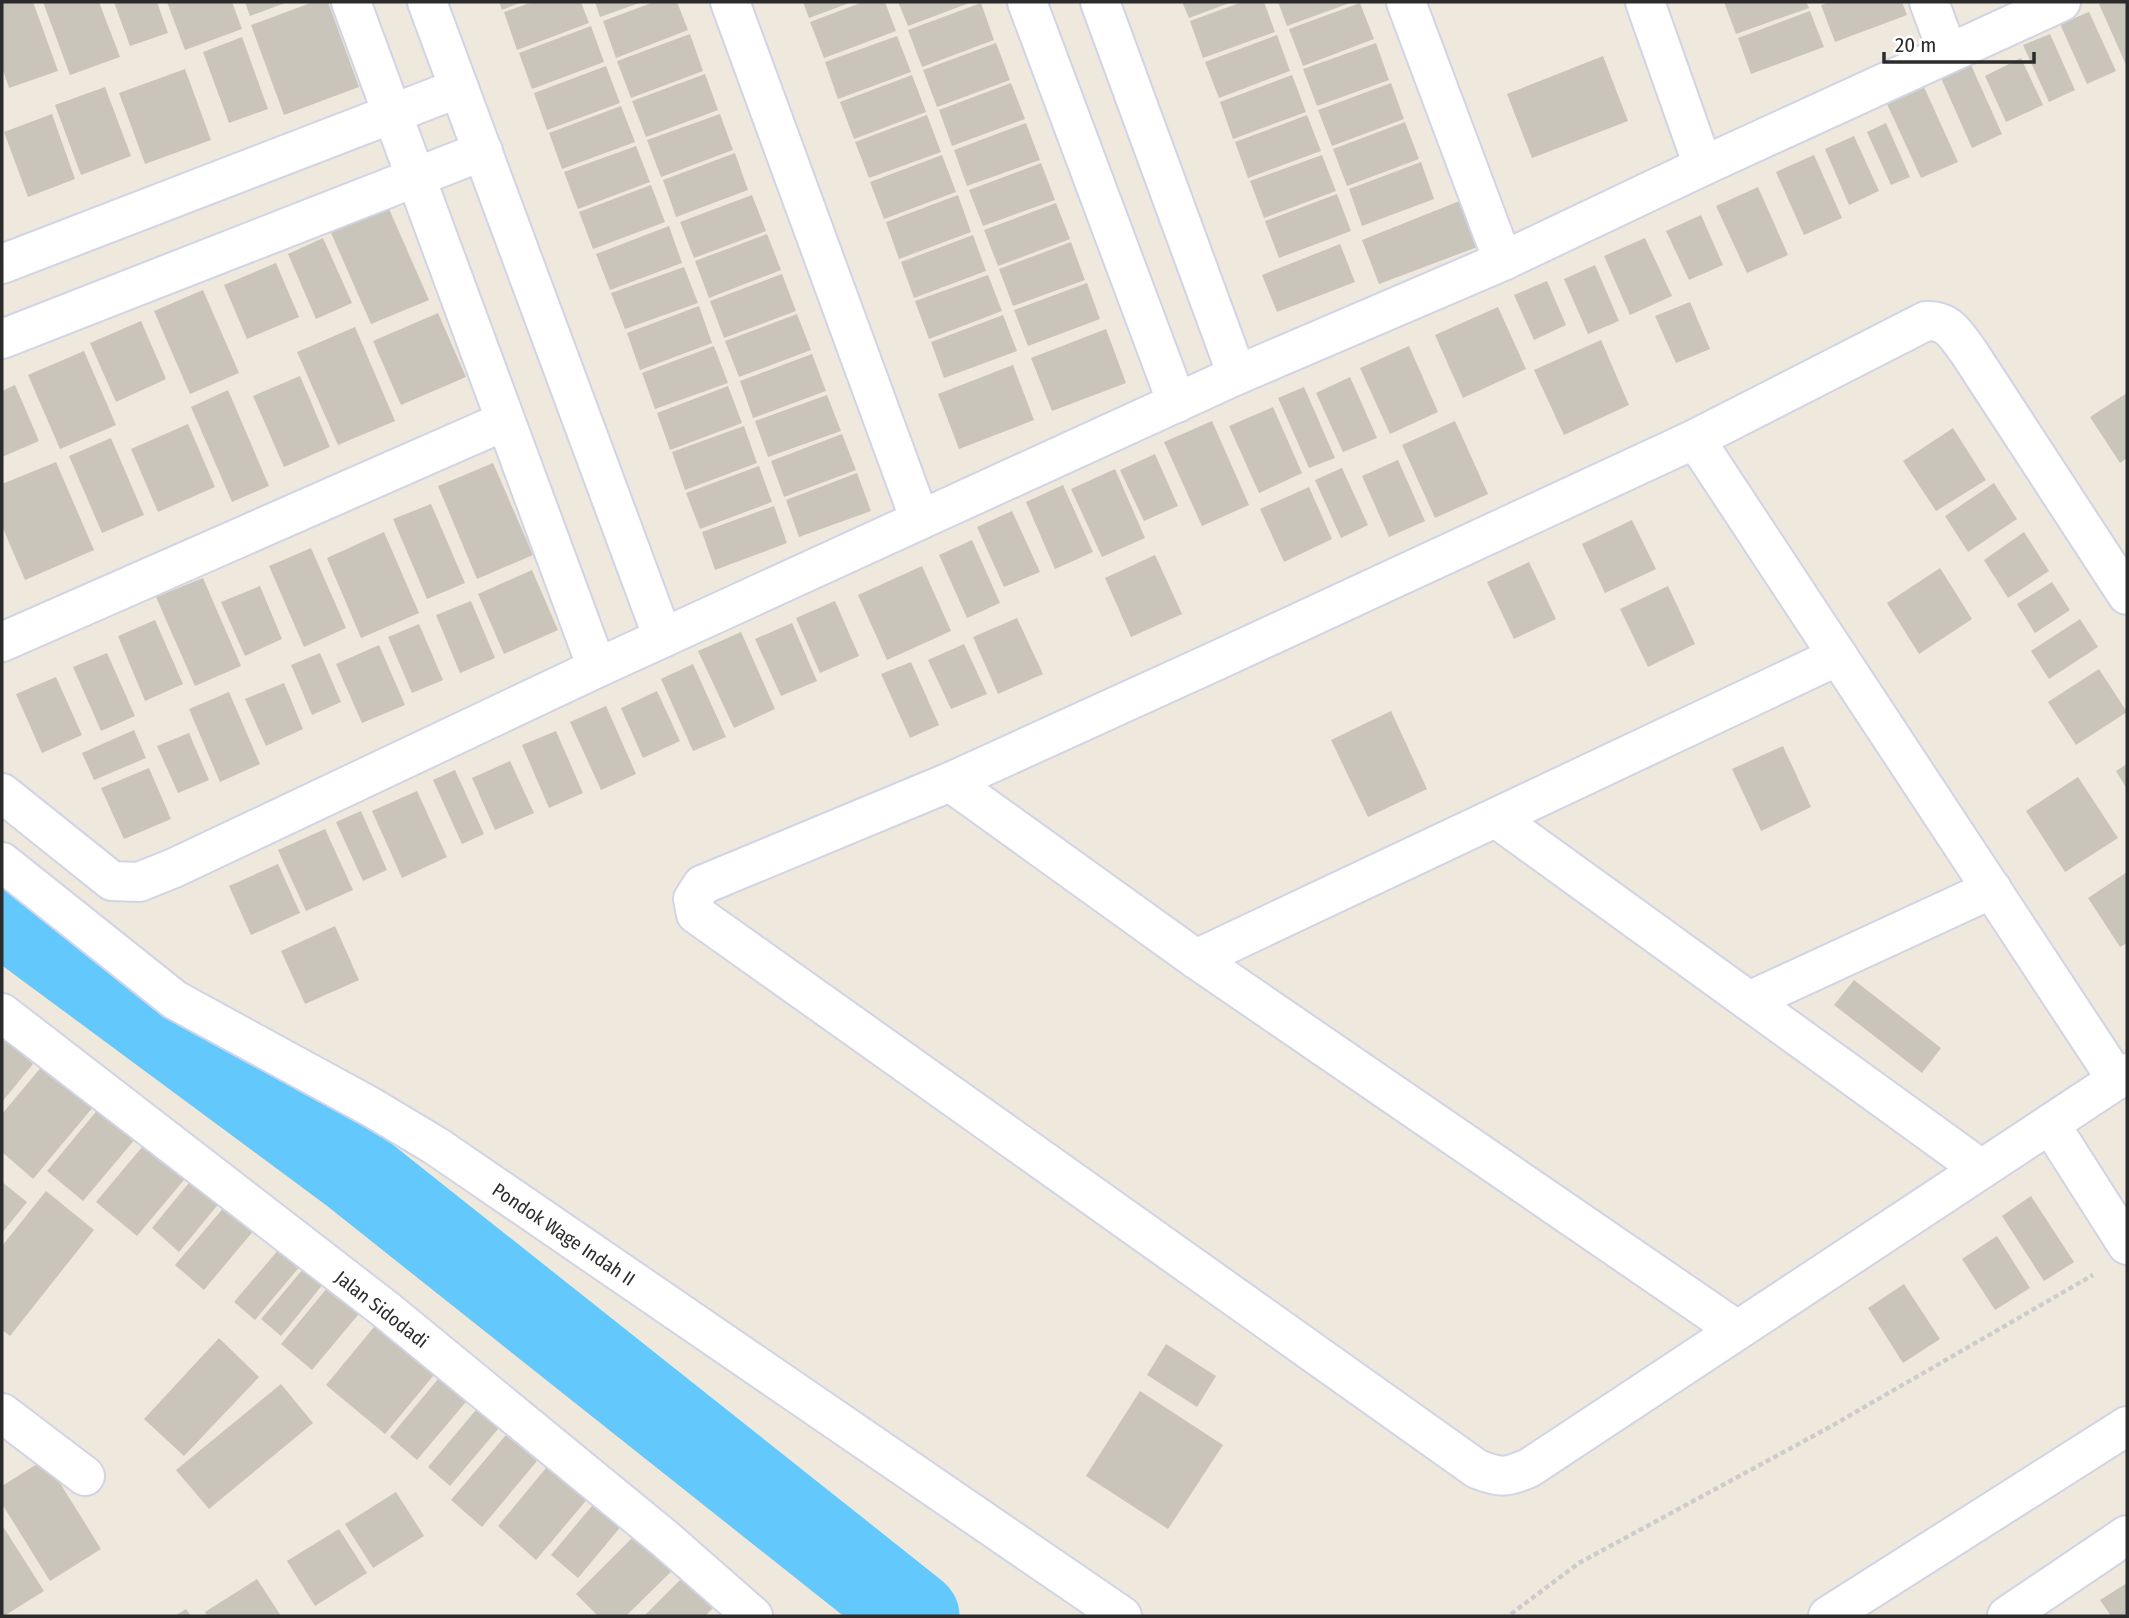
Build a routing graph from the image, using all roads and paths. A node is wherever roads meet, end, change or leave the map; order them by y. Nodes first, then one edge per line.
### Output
1 (351, 2) edge
2 (427, 2) edge
3 (730, 2) edge
4 (1027, 2) edge
5 (1100, 2) edge
6 (1406, 2) edge
7 (1645, 2) edge
8 (1929, 2) edge
9 (2061, 2) edge
10 (1948, 53) junction
11 (459, 88) junction
12 (392, 114) junction
13 (483, 151) junction
14 (1703, 166) junction
15 (416, 178) junction
16 (1503, 261) junction
17 (2, 264) edge
18 (2, 339) edge
19 (1237, 375) junction
20 (1177, 403) junction
21 (505, 421) junction
22 (1695, 439) junction
23 (920, 520) junction
24 (2127, 595) edge
25 (663, 638) junction
26 (2, 642) edge
27 (1838, 656) junction
28 (597, 668) junction
29 (950, 782) junction
30 (2, 793) edge
31 (1496, 818) junction
32 (2, 862) edge
33 (1992, 888) junction
34 (1196, 958) junction
35 (1749, 1001) junction
36 (2, 1013) edge
37 (2122, 1076) edge
38 (2050, 1124) junction
39 (1981, 1169) junction
40 (2115, 1257) edge
41 (1737, 1330) junction
42 (2127, 1426) edge
43 (8, 1427) edge
44 (85, 1476) dead end
45 (2127, 1535) edge
46 (1511, 1614) dead end
47 (753, 1616) edge
48 (1122, 1616) edge
49 (1828, 1616) edge
50 (2007, 1616) edge

1 - 12 street
2 - 11 street
3 - 23 street
4 - 20 street
5 - 19 street
6 - 16 street
7 - 14 street
8 - 10 street
9 - 10 street
10 - 14 street
11 - 12 street
11 - 13 street
12 - 15 street
12 - 17 street
13 - 15 street
13 - 25 street
14 - 16 street
15 - 18 street
15 - 21 street
16 - 19 street
19 - 20 street
20 - 23 street
21 - 26 street
21 - 28 street
22 - 24 street
22 - 27 street
22 - 29 street
23 - 25 street
25 - 28 street
27 - 31 street
27 - 33 street
28 - 30 street
29 - 34 street
29 - 41 street
31 - 34 street
31 - 35 street
32 - 48 street, Pondok Wage Indah II
33 - 35 street
33 - 37 street
34 - 41 street
35 - 39 street
36 - 47 street, Jalan Sidodadi
37 - 38 street
38 - 39 street
38 - 40 street
39 - 41 street
40 - 46 path
42 - 49 street
43 - 44 street
45 - 50 street

